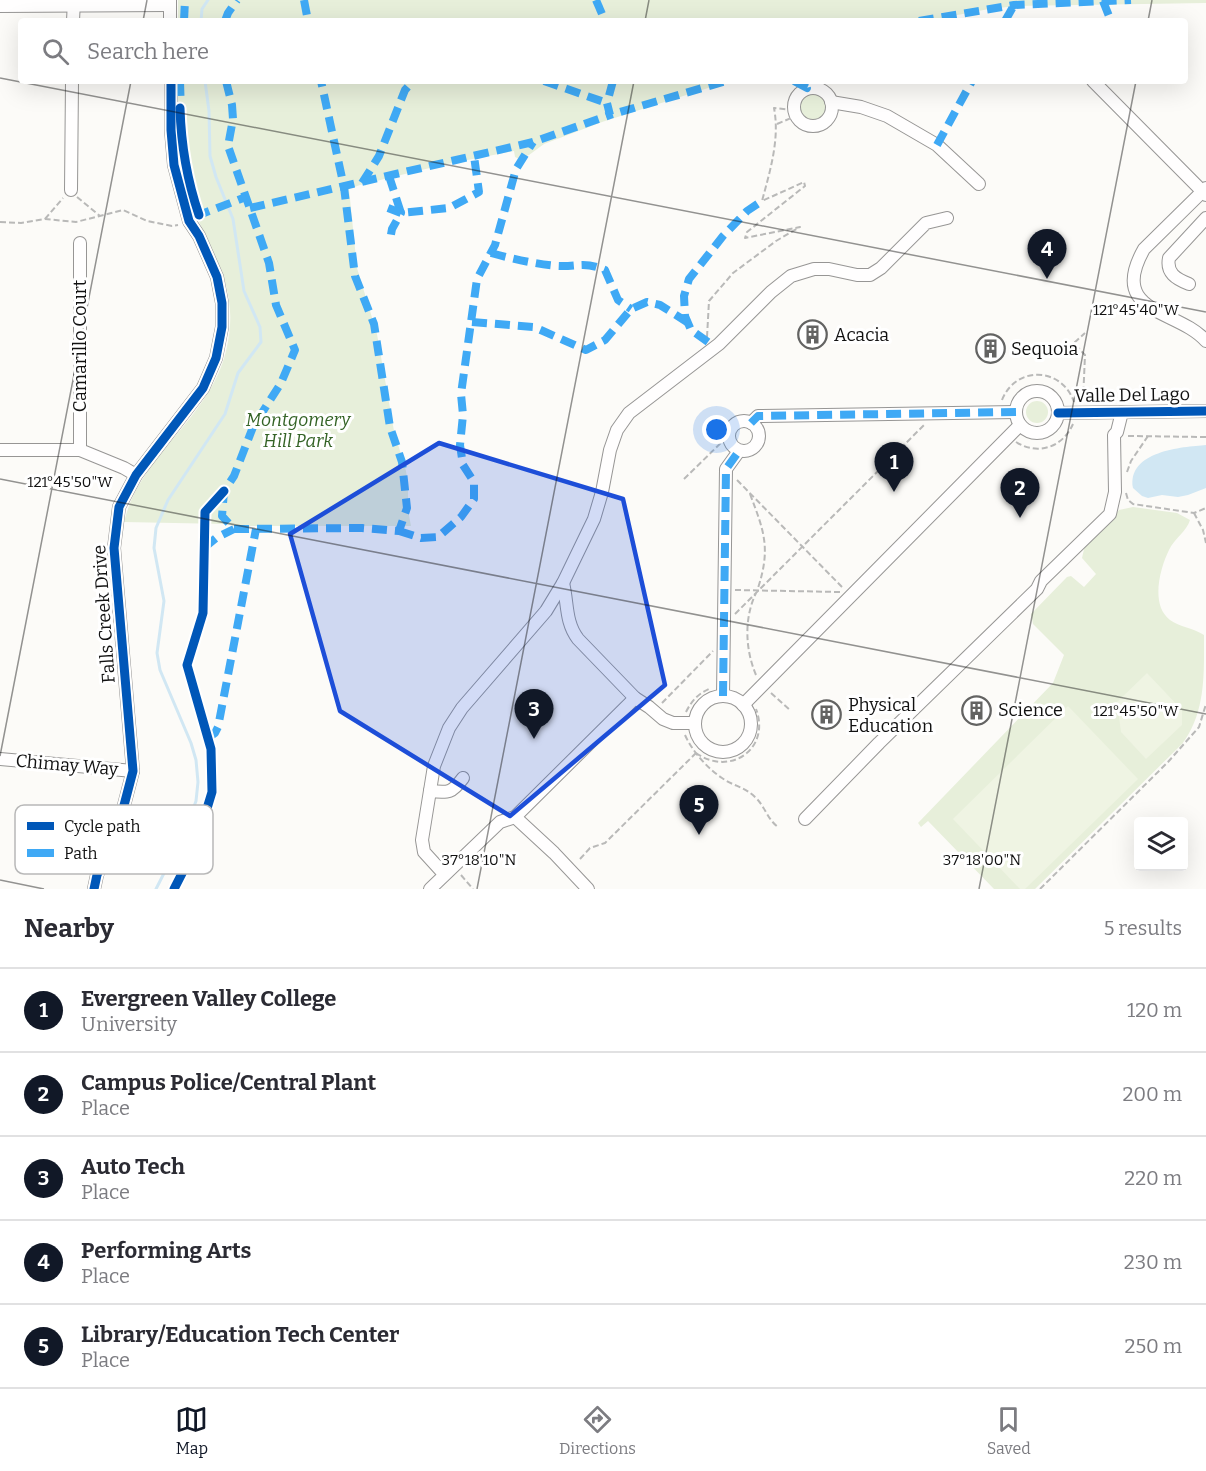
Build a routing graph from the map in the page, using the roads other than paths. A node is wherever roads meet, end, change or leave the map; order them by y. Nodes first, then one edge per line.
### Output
1 (74, 3) edge
2 (170, 3) edge
3 (0, 6) edge
4 (73, 18) edge
5 (72, 84) edge
6 (171, 84) edge
7 (1096, 84) edge
8 (831, 102) junction
9 (980, 184) dead end
10 (71, 190) road end
11 (1205, 192) edge
12 (947, 218) dead end
13 (1206, 218) edge
14 (80, 243) dead end
15 (1189, 284) dead end
16 (1206, 341) edge
17 (1206, 411) edge
18 (1016, 412) junction
19 (1122, 412) junction
20 (1058, 413) junction
21 (751, 423) junction
22 (1020, 425) junction
23 (0, 450) edge
24 (80, 450) junction
25 (739, 451) junction
26 (136, 475) junction
27 (563, 583) junction
28 (723, 696) junction
29 (635, 698) junction
30 (746, 702) junction
31 (695, 723) junction
32 (0, 759) edge
33 (133, 771) junction
34 (463, 778) dead end
35 (430, 791) junction
36 (124, 805) edge
37 (515, 817) junction
38 (805, 819) dead end
39 (97, 874) edge
40 (444, 874) junction
41 (94, 889) edge
42 (430, 889) edge
43 (588, 889) edge

1 - 2 street
1 - 3 street
1 - 4 street
5 - 10 street
6 - 26 street, Falls Creek Drive
7 - 11 street
8 - 8 street
8 - 9 street
11 - 16 street
12 - 27 street
13 - 15 street
14 - 24 street, Camarillo Court
17 - 19 street, Valle Del Lago
18 - 20 street
18 - 21 street
18 - 22 street
19 - 20 street, Valle Del Lago
19 - 38 street
20 - 22 street
21 - 25 street
21 - 25 street
22 - 30 street
23 - 24 street
24 - 26 street
25 - 28 street
26 - 33 street, Falls Creek Drive
27 - 29 street
27 - 35 street
28 - 30 street
28 - 31 street
29 - 31 street
29 - 37 street
30 - 31 street
32 - 33 street, Chimay Way
33 - 36 street, Falls Creek Drive
34 - 35 street
35 - 40 street
37 - 40 street
37 - 43 street
39 - 41 street, Falls Creek Drive
40 - 42 street

